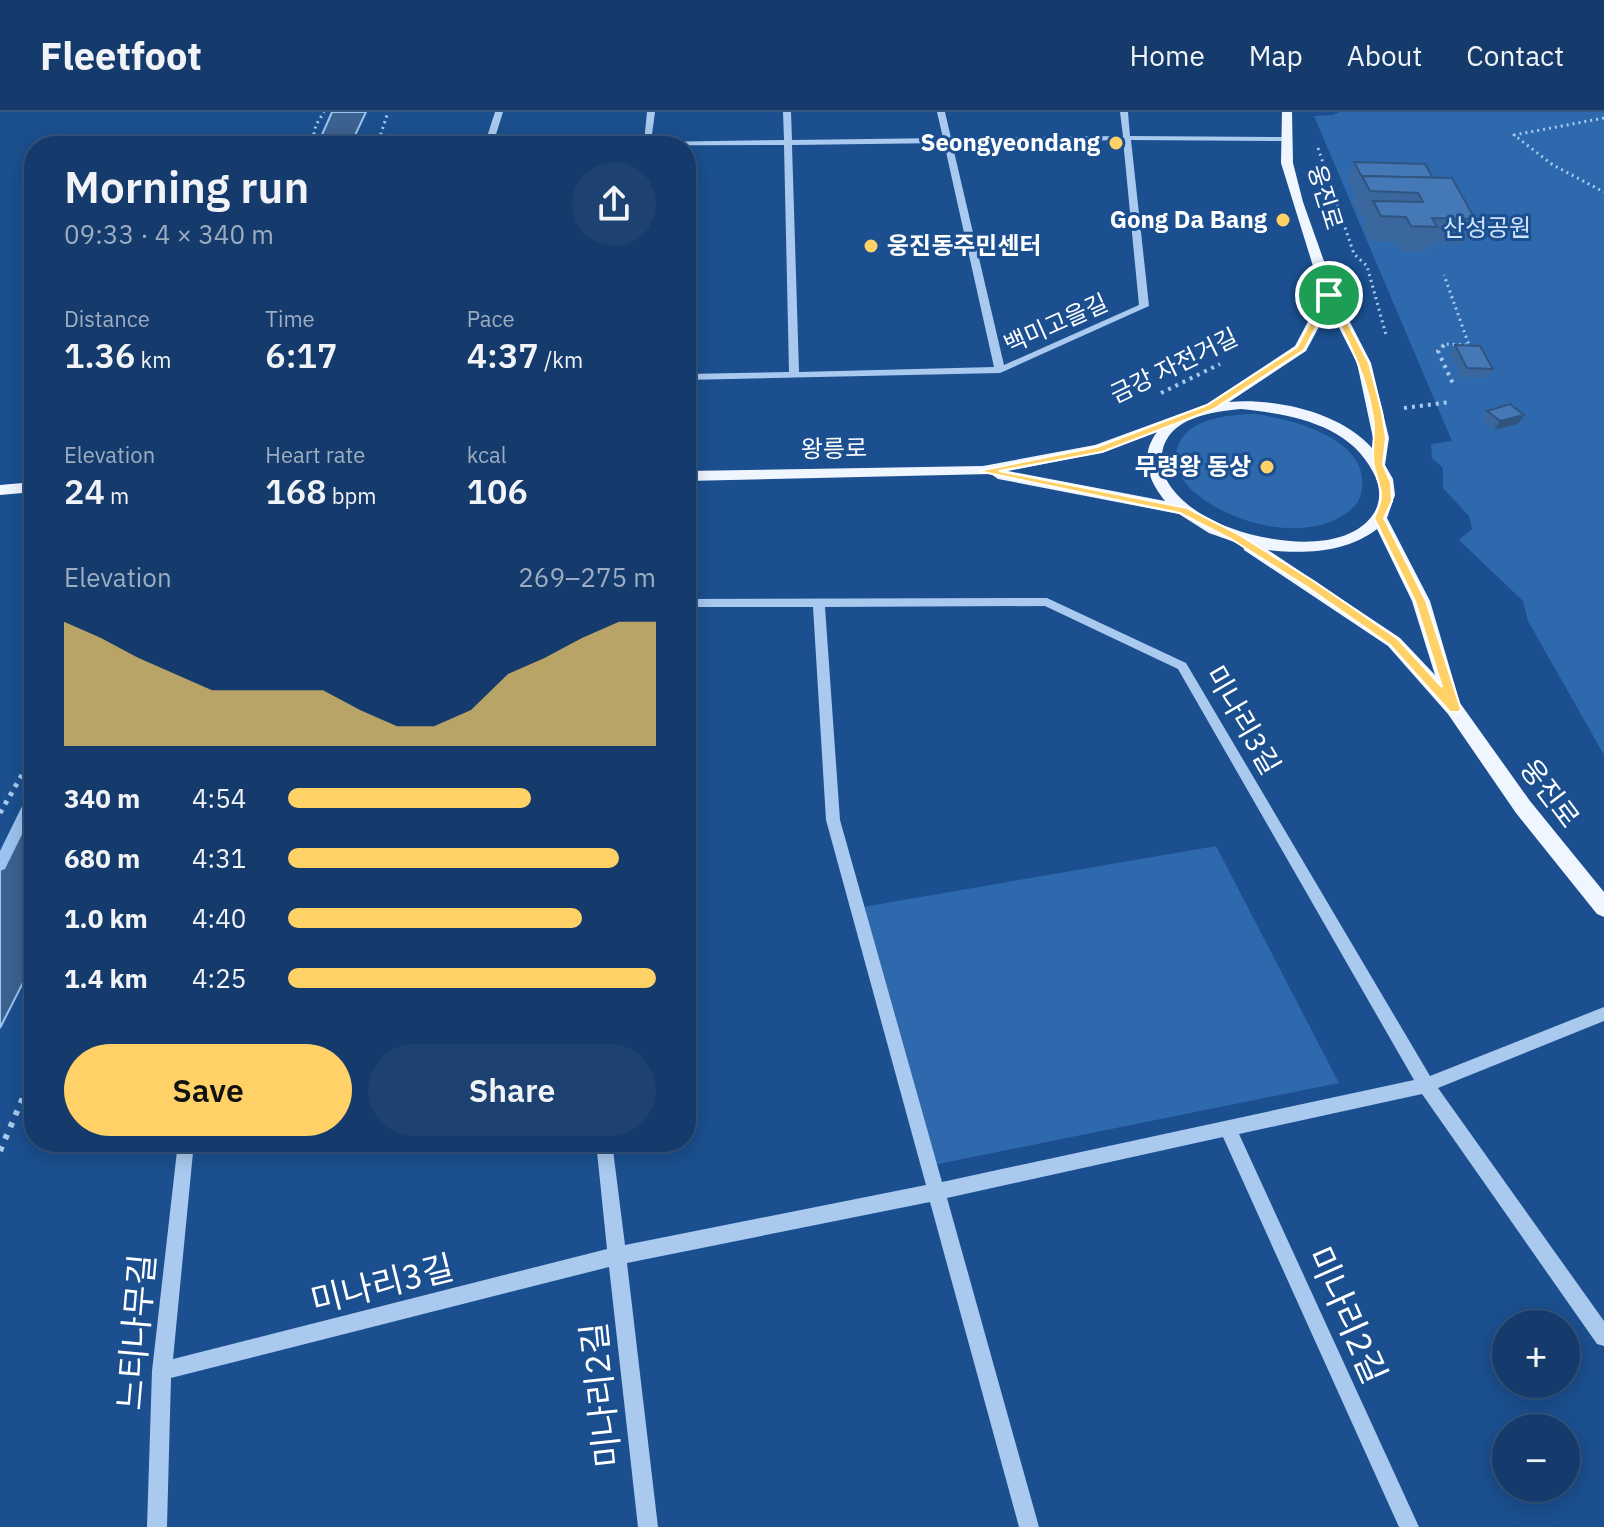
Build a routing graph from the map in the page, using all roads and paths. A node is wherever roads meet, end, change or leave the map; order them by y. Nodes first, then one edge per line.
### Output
1 (324, 112) edge
2 (388, 112) edge
3 (499, 112) edge
4 (651, 112) edge
5 (787, 112) edge
6 (941, 112) edge
7 (1124, 112) edge
8 (1287, 112) edge
9 (1604, 118) edge
10 (313, 136) edge
11 (380, 136) edge
12 (491, 136) edge
13 (648, 136) edge
14 (1128, 138) junction
15 (1286, 139) junction
16 (948, 141) junction
17 (788, 142) junction
18 (696, 144) edge
19 (1316, 144) dead end
20 (1604, 192) edge
21 (1444, 275) dead end
22 (1329, 295) junction
23 (1389, 347) dead end
24 (1227, 361) dead end
25 (1000, 370) junction
26 (794, 376) junction
27 (696, 377) edge
28 (1454, 386) dead end
29 (1152, 397) dead end
30 (1450, 402) dead end
31 (1211, 407) junction
32 (1377, 412) junction
33 (1184, 416) junction
34 (1378, 464) junction
35 (983, 471) junction
36 (696, 476) edge
37 (24, 488) edge
38 (0, 490) edge
39 (1183, 510) junction
40 (1379, 518) junction
41 (1234, 537) junction
42 (696, 603) edge
43 (819, 603) junction
44 (1455, 709) junction
45 (24, 771) edge
46 (0, 813) edge
47 (1604, 908) edge
48 (1604, 1014) edge
49 (1426, 1085) junction
50 (24, 1095) edge
51 (1228, 1129) junction
52 (0, 1151) edge
53 (185, 1152) edge
54 (605, 1152) edge
55 (935, 1192) junction
56 (617, 1256) junction
57 (1604, 1337) edge
58 (162, 1371) junction
59 (157, 1527) edge
60 (648, 1527) edge
61 (1029, 1527) edge
62 (1409, 1527) edge

1 - 10 path
2 - 11 path
3 - 12 street
4 - 13 street
5 - 17 street
6 - 16 street, 백미고을길
7 - 14 street, 백미고을길
8 - 15 main road, 웅진로
9 - 20 path
14 - 15 street
14 - 16 street
14 - 25 street, 백미고을길
15 - 22 main road, 웅진로
16 - 17 street
16 - 25 street, 백미고을길
17 - 18 street
17 - 26 street
19 - 23 path
21 - 28 path
22 - 31 main road
22 - 32 main road, 웅진로
24 - 29 path, 금강 자전거길
25 - 26 street
26 - 27 street
30 - 32 path
31 - 33 main road
31 - 34 main road
32 - 34 main road, 웅진로
33 - 35 main road
33 - 39 main road
34 - 40 main road
35 - 36 main road, 왕릉로
35 - 39 main road
37 - 38 main road
39 - 41 main road
40 - 41 main road
40 - 44 main road
41 - 44 main road
42 - 43 street, 미나리3길
43 - 49 street, 미나리3길
43 - 55 street
44 - 47 main road, 웅진로
45 - 46 path
48 - 49 street, 미나리3길
49 - 51 street, 미나리3길
49 - 57 street
50 - 52 path
51 - 55 street, 미나리3길
51 - 62 street, 미나리2길
53 - 58 street, 느티나무길
54 - 56 street
55 - 56 street, 미나리3길
55 - 61 street
56 - 58 street, 미나리3길
56 - 60 street, 미나리2길
58 - 59 street, 느티나무길

